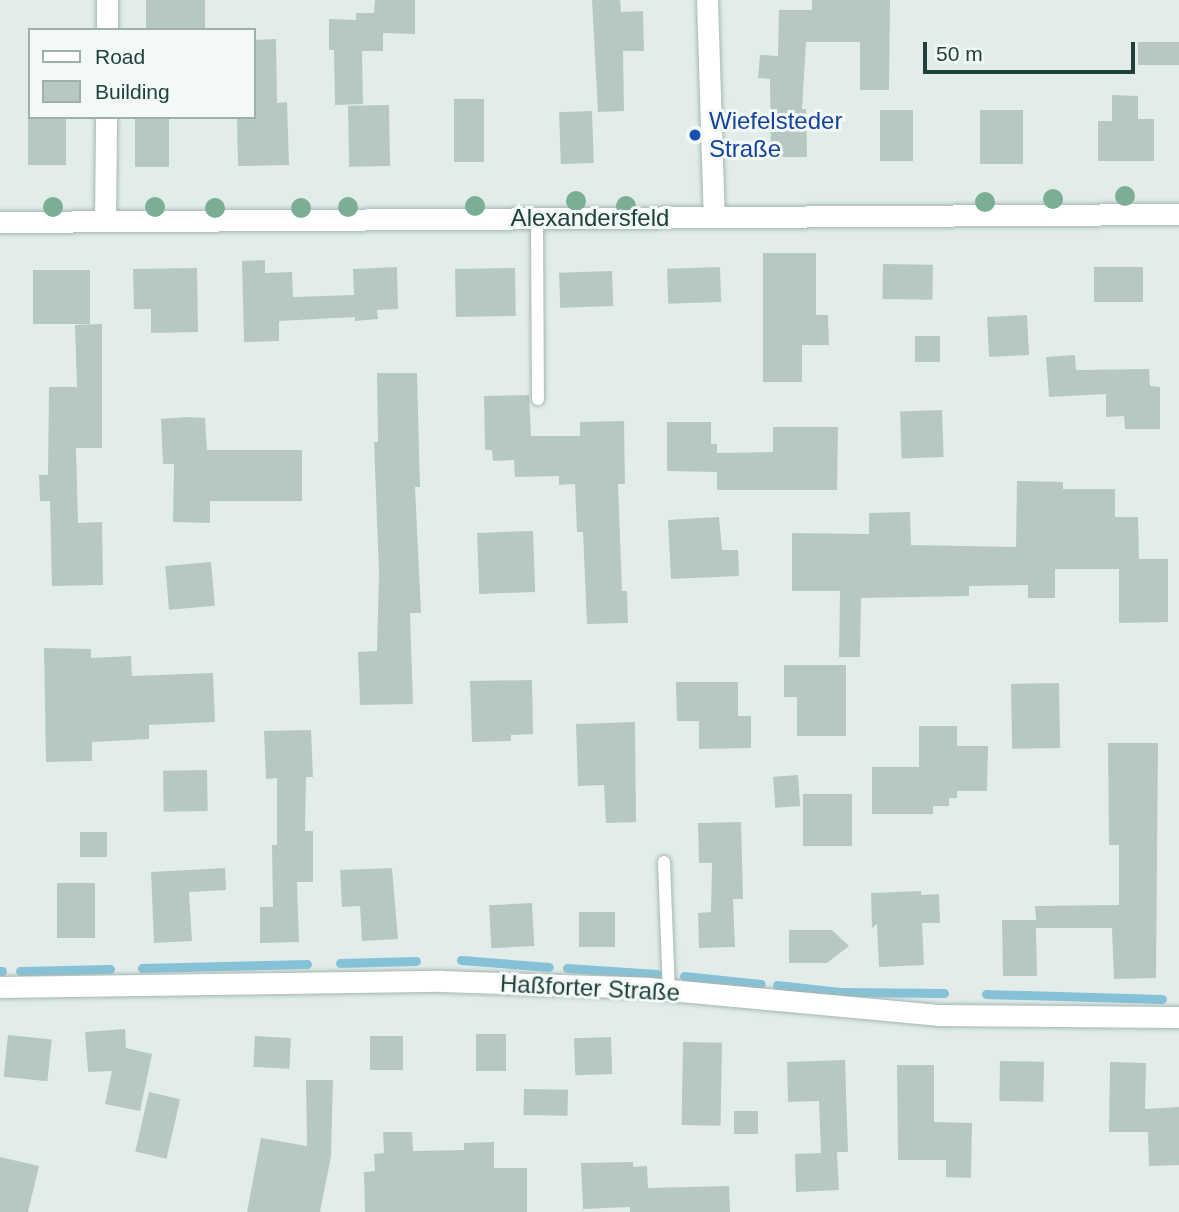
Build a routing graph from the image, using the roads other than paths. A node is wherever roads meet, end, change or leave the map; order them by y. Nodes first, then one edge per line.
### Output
1 (107, 0) edge
2 (708, 0) edge
3 (107, 28) edge
4 (106, 119) edge
5 (1179, 214) edge
6 (714, 217) junction
7 (537, 219) junction
8 (104, 221) junction
9 (0, 222) edge
10 (538, 399) dead end
11 (664, 862) dead end
12 (0, 986) edge
13 (669, 990) junction
14 (1179, 1017) edge

1 - 3 street
2 - 6 street
4 - 8 street
5 - 6 street, Alexandersfeld
6 - 7 street, Alexandersfeld
7 - 8 street, Alexandersfeld
7 - 10 lane
8 - 9 street, Alexandersfeld
11 - 13 lane
12 - 13 street, Haßforter Straße
13 - 14 street, Haßforter Straße

